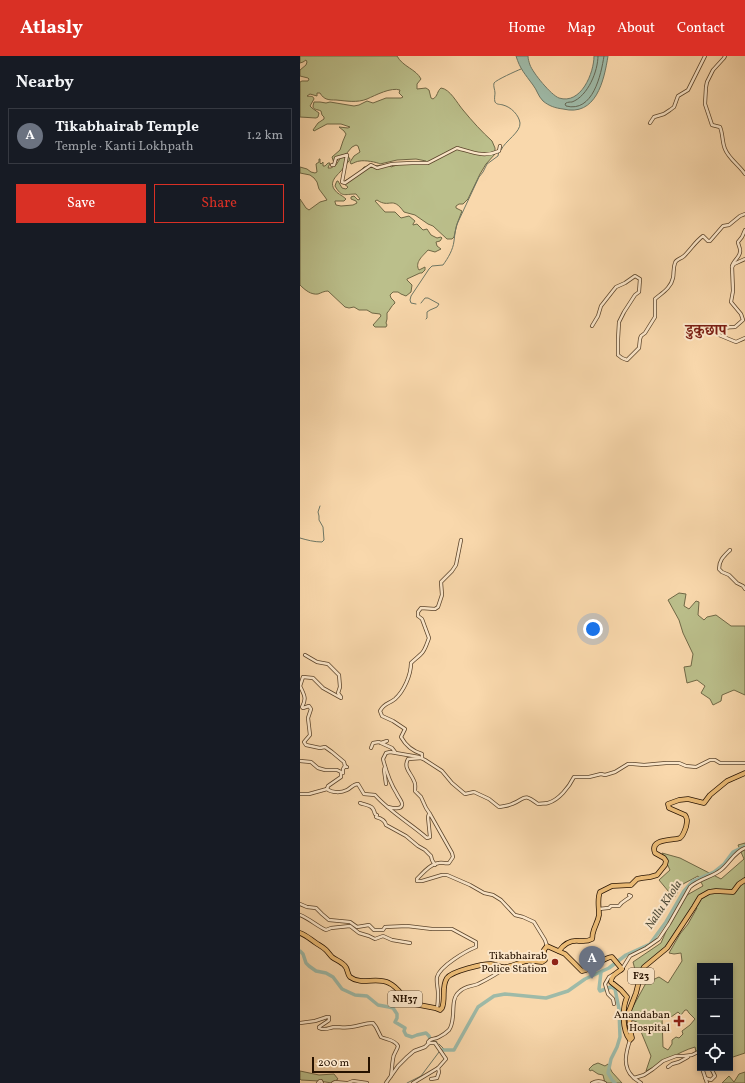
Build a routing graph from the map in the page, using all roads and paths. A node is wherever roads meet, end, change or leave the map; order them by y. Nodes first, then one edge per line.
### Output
1 (705, 56) edge
2 (725, 56) edge
3 (650, 123) dead end
4 (500, 146) dead end
5 (332, 165) dead end
6 (745, 174) edge
7 (745, 214) edge
8 (745, 230) edge
9 (745, 259) edge
10 (732, 267) junction
11 (592, 326) dead end
12 (745, 338) edge
13 (461, 540) dead end
14 (730, 550) dead end
15 (745, 589) edge
16 (305, 655) dead end
17 (387, 742) dead end
18 (381, 743) junction
19 (371, 748) dead end
20 (395, 752) junction
21 (422, 758) junction
22 (300, 761) edge
23 (745, 763) edge
24 (385, 766) junction
25 (745, 773) edge
26 (341, 777) junction
27 (386, 784) dead end
28 (327, 790) junction
29 (300, 794) edge
30 (360, 803) dead end
31 (388, 807) junction
32 (430, 814) junction
33 (745, 848) edge
34 (435, 865) junction
35 (745, 880) edge
36 (629, 895) dead end
37 (300, 904) edge
38 (598, 909) junction
39 (300, 915) edge
40 (357, 928) junction
41 (300, 933) edge
42 (359, 933) junction
43 (410, 944) dead end
44 (547, 946) junction
45 (559, 951) junction
46 (505, 968) junction
47 (622, 969) junction
48 (616, 973) junction
49 (614, 1004) dead end
50 (437, 1009) junction
51 (300, 1023) edge
52 (630, 1040) junction
53 (429, 1043) junction
54 (697, 1052) edge
55 (690, 1055) junction
56 (668, 1067) dead end
57 (438, 1068) junction
58 (703, 1071) edge
59 (712, 1071) edge
60 (634, 1078) junction
61 (706, 1078) junction
62 (431, 1079) dead end
63 (389, 1080) junction
64 (318, 1083) edge
65 (322, 1083) edge
66 (333, 1083) edge
67 (347, 1083) edge
68 (367, 1083) edge
69 (386, 1083) edge
70 (413, 1083) edge
71 (592, 1083) edge
72 (605, 1083) edge
73 (641, 1083) edge
74 (707, 1083) edge

1 - 3 street
2 - 6 street
4 - 5 street
7 - 11 street
8 - 10 street
9 - 10 street
10 - 12 street
13 - 21 street
14 - 15 street
16 - 26 street
17 - 18 street
18 - 19 street
18 - 20 street
20 - 21 street
20 - 24 street
21 - 23 street
21 - 32 street
22 - 26 street
24 - 27 street
24 - 31 street
25 - 38 main road
26 - 28 street
28 - 29 street
28 - 31 street
30 - 34 street
31 - 32 street
32 - 34 street
33 - 47 street
34 - 44 street
35 - 52 main road, F23
36 - 38 street
37 - 40 street
38 - 45 main road
39 - 42 street
40 - 42 street
40 - 50 street
41 - 50 main road, NH37
42 - 43 street
44 - 45 main road
44 - 46 main road, NH37
45 - 47 main road
46 - 50 main road, NH37
46 - 53 street
47 - 48 main road, F23
48 - 49 street
48 - 52 main road, F23
51 - 63 street
52 - 60 street
53 - 57 street
53 - 63 street
54 - 55 street
55 - 56 street
55 - 60 street
57 - 62 street
57 - 70 street
58 - 61 street
59 - 61 street
60 - 73 street
61 - 74 street
63 - 69 street
64 - 65 street
66 - 67 street
67 - 68 street
71 - 72 street

